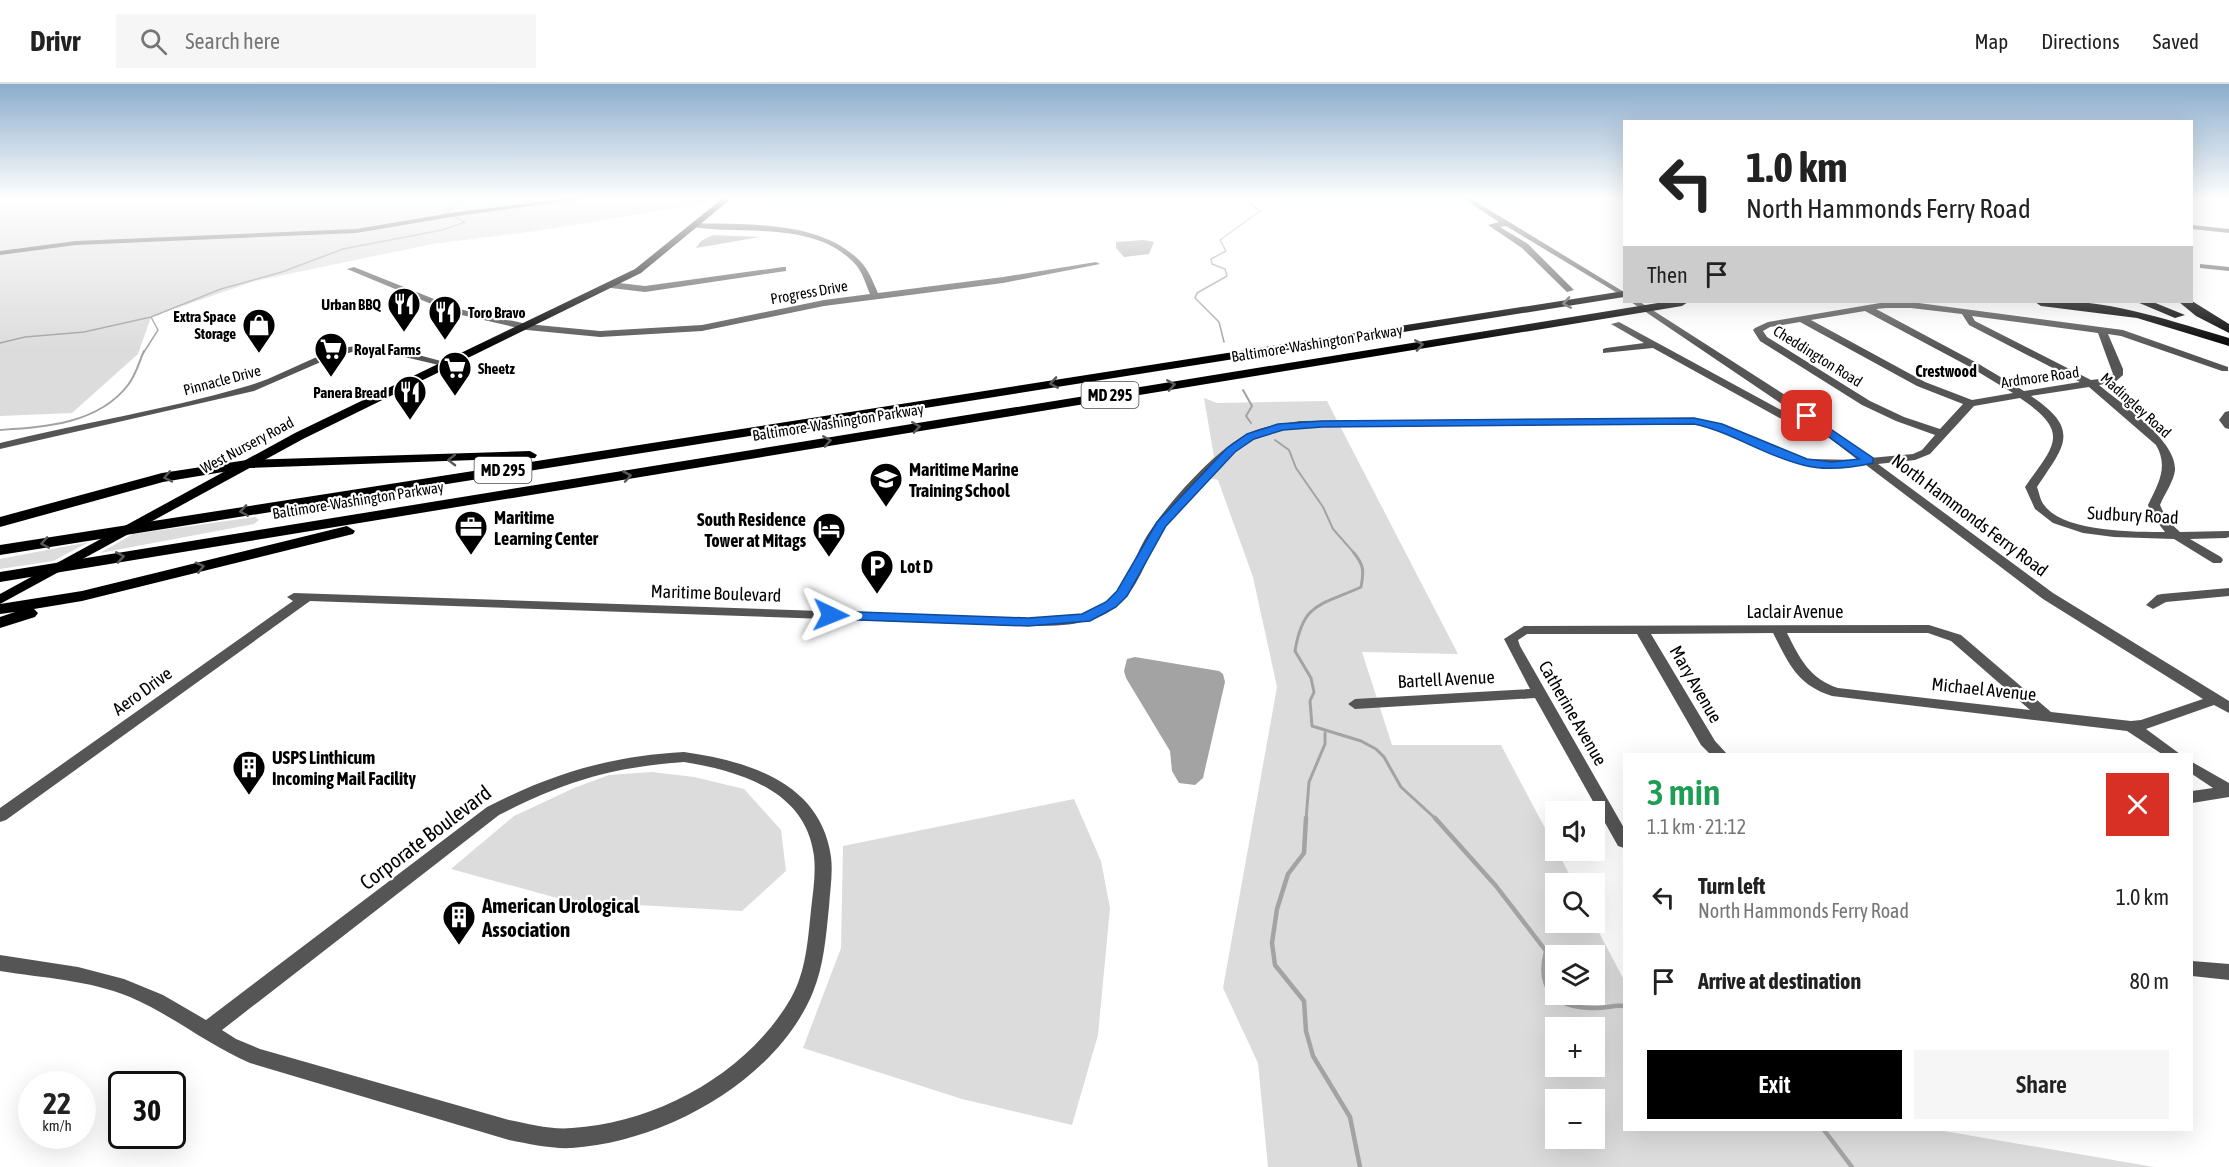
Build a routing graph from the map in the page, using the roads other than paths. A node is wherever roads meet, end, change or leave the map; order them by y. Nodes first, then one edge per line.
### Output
1 (34, 249) edge
2 (667, 249) edge
3 (839, 249) edge
4 (1527, 249) edge
5 (1549, 249) edge
6 (0, 253) edge
7 (1096, 264) dead end
8 (2203, 266) dead end
9 (351, 269) dead end
10 (783, 269) dead end
11 (2229, 269) edge
12 (614, 284) junction
13 (1570, 290) dead end
14 (1622, 293) edge
15 (875, 296) junction
16 (1676, 303) edge
17 (2048, 303) edge
18 (2129, 303) edge
19 (2147, 303) edge
20 (2186, 303) edge
21 (1641, 305) edge
22 (1866, 308) junction
23 (1964, 311) junction
24 (1802, 320) junction
25 (1616, 324) dead end
26 (527, 327) junction
27 (2102, 330) junction
28 (2229, 331) edge
29 (2229, 341) edge
30 (1653, 345) junction
31 (1606, 351) dead end
32 (447, 364) junction
33 (2225, 369) dead end
34 (2093, 385) junction
35 (2024, 394) junction
36 (1971, 403) junction
37 (883, 410) junction
38 (2229, 414) edge
39 (1820, 425) junction
40 (2229, 426) edge
41 (1943, 434) junction
42 (0, 446) edge
43 (1869, 461) junction
44 (247, 464) junction
45 (569, 486) junction
46 (0, 522) edge
47 (2178, 534) junction
48 (2226, 534) dead end
49 (0, 550) edge
50 (2217, 560) dead end
51 (0, 577) edge
52 (2229, 592) edge
53 (82, 596) junction
54 (300, 597) joint
55 (0, 600) edge
56 (2153, 605) dead end
57 (0, 609) edge
58 (0, 623) edge
59 (1778, 629) junction
60 (1642, 630) junction
61 (1515, 634) joint
62 (1539, 693) junction
63 (2214, 700) junction
64 (1355, 704) dead end
65 (2229, 708) edge
66 (2045, 715) junction
67 (2131, 726) junction
68 (1718, 753) edge
69 (2171, 753) edge
70 (2193, 768) edge
71 (2229, 791) edge
72 (2193, 797) edge
73 (0, 816) edge
74 (1623, 841) edge
75 (0, 963) edge
76 (2193, 969) edge
77 (2229, 972) edge
78 (207, 1030) junction

1 - 6 street
2 - 12 main road, West Nursery Road
3 - 15 street
4 - 13 street
5 - 14 street
7 - 15 street, Progress Drive
8 - 11 street
9 - 26 street, Progress Drive
10 - 12 street
12 - 26 main road, West Nursery Road
14 -> 37 highway, Baltimore-Washington Parkway / MD 295
15 - 26 street, Progress Drive
45 -> 16 highway, Baltimore-Washington Parkway / MD 295
17 - 29 highway
18 - 29 highway
19 - 28 highway
20 - 28 highway
21 - 39 street, North Hammonds Ferry Road
22 - 23 street, Cheddington Road
22 - 24 street, Cheddington Road
22 - 35 street, Sudbury Road
23 - 27 street, Cheddington Road
23 - 34 street, Madingley Road
24 - 36 street
24 - 41 street, Cheddington Road
25 - 30 street
26 - 32 main road, West Nursery Road
27 - 33 street, Cheddington Road
27 - 34 street, Ardmore Road
30 - 31 street
30 - 39 street
32 - 42 street, Pinnacle Drive
32 - 44 main road, West Nursery Road
34 - 35 street, Ardmore Road
34 - 47 street, Madingley Road
35 - 36 street, Ardmore Road
35 - 47 street, Sudbury Road
36 - 41 street
37 -> 44 highway
37 -> 49 highway, Baltimore-Washington Parkway / MD 295
38 - 40 street
39 - 43 street, North Hammonds Ferry Road
41 - 43 street
43 - 54 street, Maritime Boulevard
43 - 63 street, North Hammonds Ferry Road
44 -> 46 highway
44 - 55 main road, West Nursery Road
51 -> 45 highway, Baltimore-Washington Parkway / MD 295
53 -> 45 highway
47 - 48 street, Sudbury Road
47 - 50 street, Madingley Road
52 - 56 street
53 - 57 highway
53 - 58 highway
54 - 73 street, Aero Drive
59 - 60 street, Laclair Avenue
59 - 66 street, Laclair Avenue
59 - 66 street, Michael Avenue
60 - 61 street, Laclair Avenue
60 - 68 street, Mary Avenue
61 - 62 street, Catherine Avenue
62 - 64 street, Bartell Avenue
62 - 74 street, Catherine Avenue
63 - 65 street, North Hammonds Ferry Road
63 - 67 street, Michael Avenue
66 - 67 street, Michael Avenue
67 - 69 street
70 - 71 street
71 - 72 street
75 - 78 street, Corporate Boulevard
76 - 77 street
78 - 78 street, Corporate Boulevard

